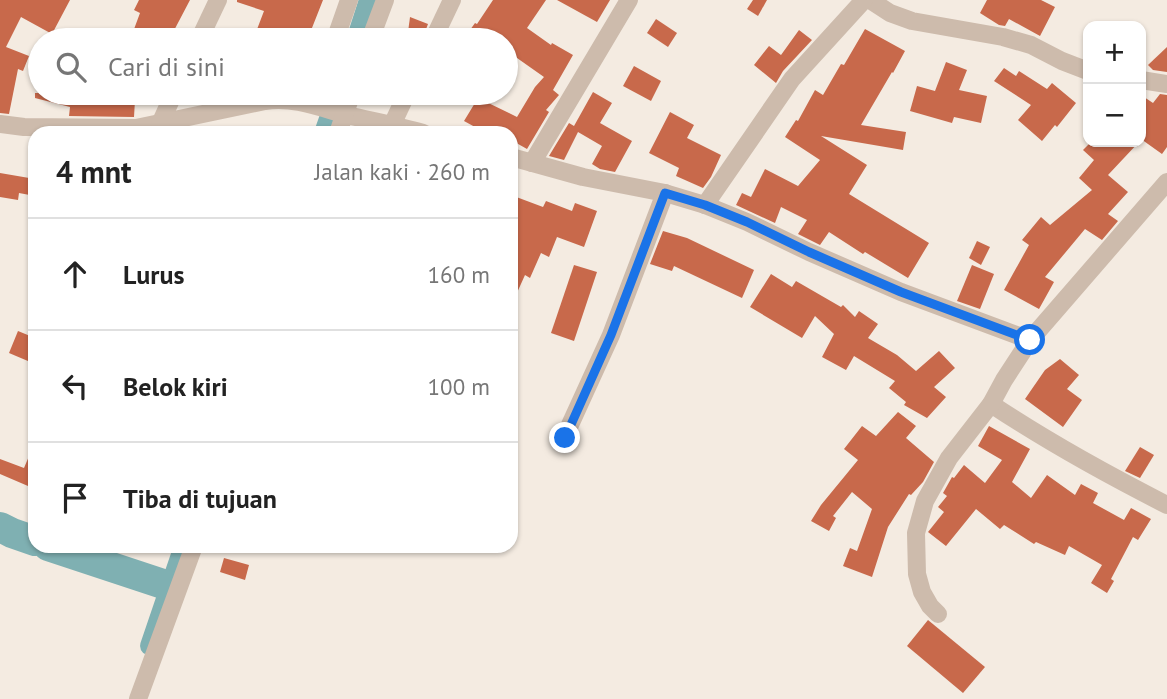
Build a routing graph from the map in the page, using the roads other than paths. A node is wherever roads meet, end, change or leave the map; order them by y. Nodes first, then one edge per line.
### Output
1 (218, 0) edge
2 (349, 0) edge
3 (385, 0) edge
4 (452, 0) edge
5 (629, 0) edge
6 (864, 0) edge
7 (870, 0) edge
8 (205, 28) edge
9 (339, 28) edge
10 (374, 28) edge
11 (439, 28) edge
12 (1083, 69) edge
13 (1146, 81) edge
14 (1167, 84) edge
15 (169, 105) edge
16 (247, 105) edge
17 (325, 105) edge
18 (346, 105) edge
19 (401, 105) edge
20 (342, 113) junction
21 (0, 124) edge
22 (160, 124) junction
23 (392, 125) junction
24 (148, 126) edge
25 (339, 126) edge
26 (396, 126) edge
27 (28, 127) edge
28 (518, 159) edge
29 (532, 163) junction
30 (1167, 182) edge
31 (665, 193) junction
32 (705, 205) junction
33 (1030, 340) junction
34 (991, 404) junction
35 (565, 438) dead end
36 (1167, 505) edge
37 (191, 553) edge
38 (937, 614) dead end
39 (138, 699) edge

1 - 8 street
2 - 9 street
3 - 10 street
4 - 11 street
5 - 29 street
6 - 32 street
7 - 12 street
13 - 14 street
15 - 22 street
16 - 22 street
17 - 20 street
18 - 20 street
19 - 23 street
20 - 23 street
20 - 25 street
21 - 27 street
22 - 24 street
23 - 26 street
28 - 29 street
29 - 31 street
30 - 33 street
31 - 32 street
31 - 35 street
32 - 33 street
33 - 34 street
34 - 36 street
34 - 38 street
37 - 39 street

